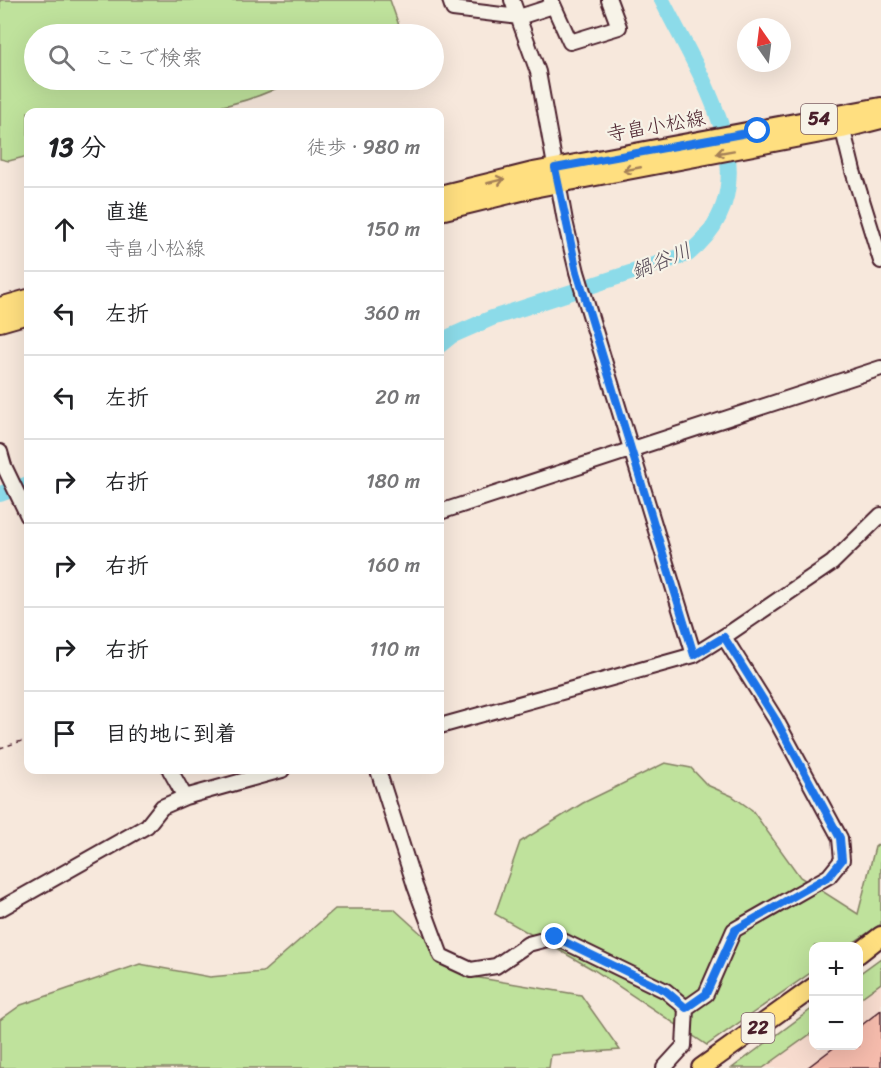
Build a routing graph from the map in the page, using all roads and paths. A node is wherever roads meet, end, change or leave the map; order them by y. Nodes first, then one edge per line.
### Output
1 (450, 0) edge
2 (512, 0) edge
3 (609, 0) edge
4 (552, 3) edge
5 (519, 17) junction
6 (881, 107) edge
7 (881, 119) edge
8 (841, 122) junction
9 (556, 175) junction
10 (444, 194) edge
11 (444, 210) edge
12 (876, 229) edge
13 (881, 261) edge
14 (24, 300) edge
15 (0, 307) edge
16 (24, 315) edge
17 (0, 322) edge
18 (881, 368) edge
19 (630, 449) junction
20 (0, 452) edge
21 (24, 507) edge
22 (444, 511) edge
23 (881, 515) edge
24 (724, 637) junction
25 (694, 655) junction
26 (444, 725) edge
27 (24, 740) edge
28 (0, 748) edge
29 (172, 774) edge
30 (268, 774) edge
31 (379, 774) edge
32 (185, 797) junction
33 (0, 909) edge
34 (881, 936) edge
35 (863, 950) edge
36 (881, 951) edge
37 (863, 964) edge
38 (809, 990) edge
39 (809, 1003) edge
40 (686, 1008) junction
41 (664, 1068) edge
42 (701, 1068) edge
43 (720, 1068) edge

1 - 5 street
2 - 5 street
3 - 4 street
4 - 5 street
5 - 9 street
6 - 8 main road, 寺畠小松線 / 54
7 - 8 main road, 寺畠小松線 / 54
8 - 9 main road, 寺畠小松線 / 54
8 - 12 street
10 -> 9 main road, 寺畠小松線 / 54
9 - 11 main road, 寺畠小松線 / 54
9 - 19 street
12 - 13 street
14 - 15 main road
16 - 17 main road
18 - 19 street
19 - 22 street
19 - 25 street
20 - 21 street
23 - 24 street
24 - 25 street
24 - 40 street
25 - 26 street
27 - 28 path
29 - 32 street
30 - 32 street
31 - 40 street
32 - 33 street
34 - 35 main road
36 - 37 main road
38 - 42 main road, 22
39 - 43 main road, 22
40 - 41 street

